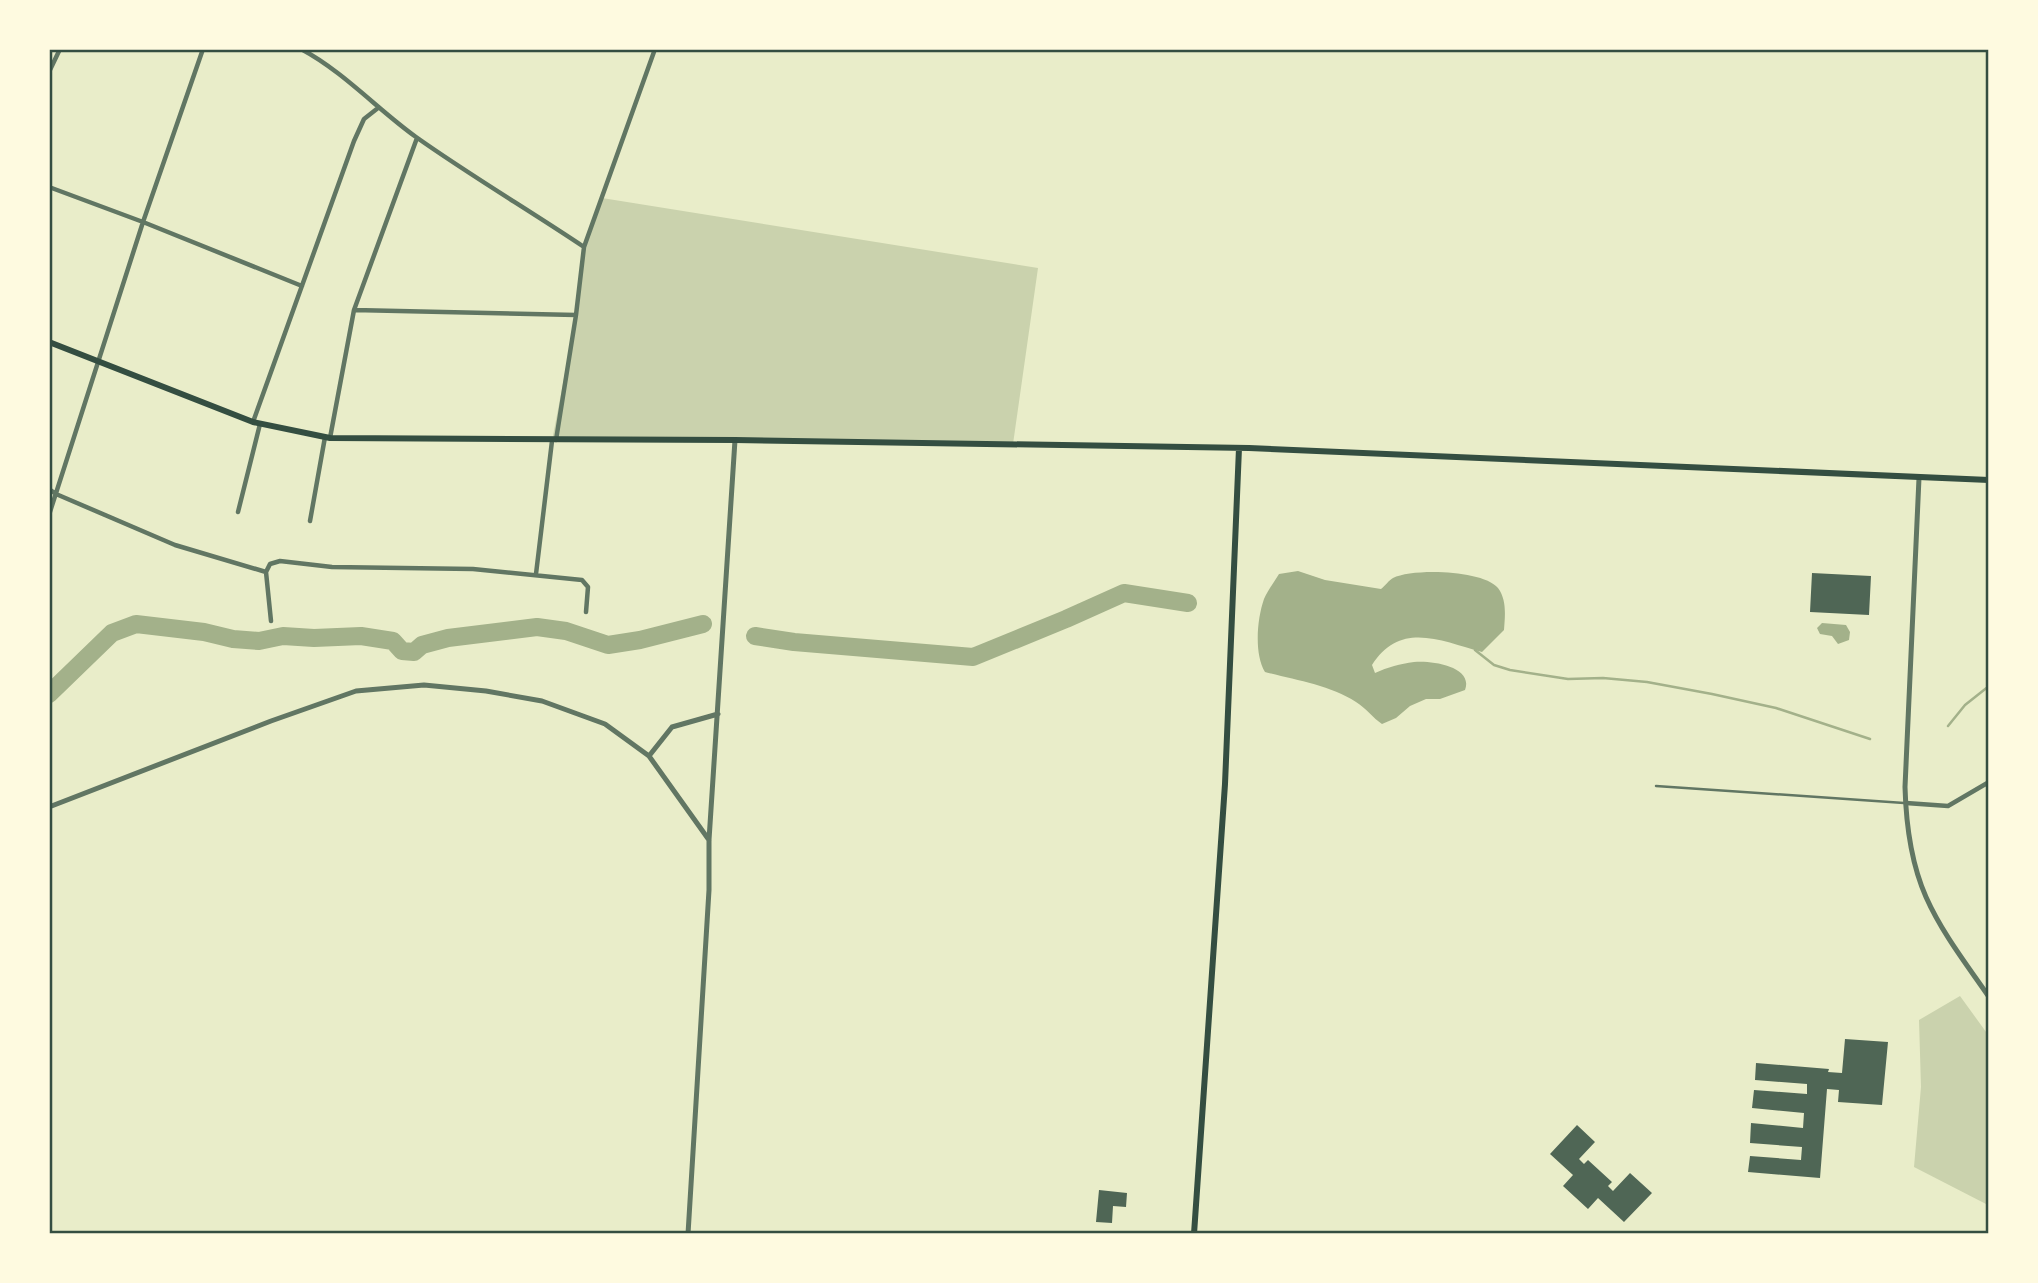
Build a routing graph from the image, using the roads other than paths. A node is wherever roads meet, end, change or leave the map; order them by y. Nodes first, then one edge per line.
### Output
1 (60, 49) edge
2 (203, 49) edge
3 (301, 49) edge
4 (655, 49) edge
5 (49, 72) edge
6 (378, 108) junction
7 (417, 138) junction
8 (49, 187) edge
9 (143, 222) junction
10 (584, 247) junction
11 (302, 286) junction
12 (354, 310) junction
13 (576, 315) junction
14 (49, 342) edge
15 (99, 363) junction
16 (257, 423) junction
17 (328, 437) junction
18 (735, 440) junction
19 (554, 441) junction
20 (1239, 448) junction
21 (1919, 478) junction
22 (1989, 480) edge
23 (49, 489) edge
24 (56, 494) junction
25 (238, 512) dead end
26 (49, 515) edge
27 (310, 521) dead end
28 (266, 572) junction
29 (536, 574) junction
30 (586, 612) dead end
31 (271, 621) dead end
32 (718, 713) junction
33 (649, 756) junction
34 (1989, 782) edge
35 (1656, 786) dead end
36 (1906, 803) junction
37 (49, 807) edge
38 (709, 840) junction
39 (1989, 997) edge
40 (688, 1234) edge
41 (1194, 1234) edge

1 - 5 street
2 - 9 street
3 - 6 street
4 - 10 street
6 - 7 street
6 - 11 street
7 - 10 street
7 - 12 street
8 - 9 street
9 - 11 street
9 - 15 street
10 - 13 street
11 - 16 street
12 - 13 street
12 - 17 street
13 - 19 street
14 - 15 main road
15 - 16 main road
15 - 24 street
16 - 17 main road
16 - 25 street
17 - 19 main road
17 - 27 street
18 - 19 main road
18 - 20 main road
18 - 32 street
19 - 29 street
20 - 21 main road
20 - 41 main road
21 - 22 main road
21 - 36 street
23 - 24 street
24 - 26 street
24 - 28 street
28 - 29 street
28 - 31 street
29 - 30 street
32 - 33 street
32 - 38 street
33 - 37 street
33 - 38 street
34 - 36 street
35 - 36 lane
36 - 39 street
38 - 40 street

